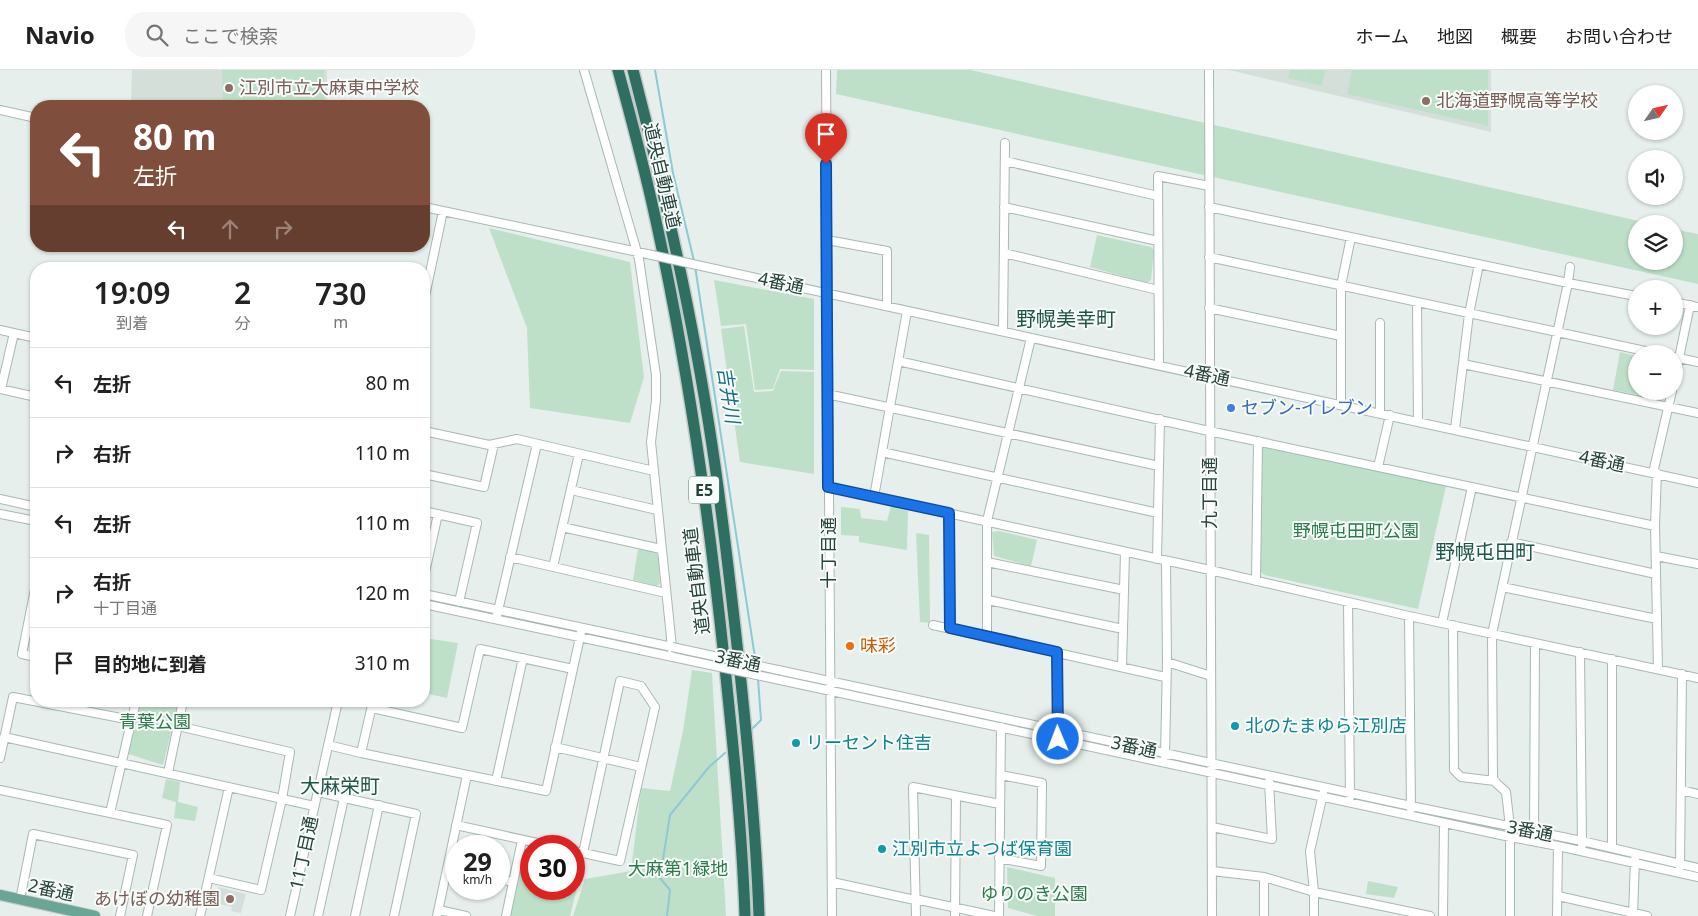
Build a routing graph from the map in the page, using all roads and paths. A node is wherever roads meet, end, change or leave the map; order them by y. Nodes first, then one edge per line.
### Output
1 (584, 70) edge
2 (610, 70) edge
3 (618, 70) edge
4 (634, 70) edge
5 (826, 70) edge
6 (1209, 70) edge
7 (0, 110) edge
8 (30, 117) edge
9 (1005, 143) dead end
10 (1005, 161) junction
11 (1209, 186) junction
12 (1158, 196) junction
13 (652, 203) junction
14 (1209, 206) junction
15 (1004, 207) junction
16 (430, 208) edge
17 (443, 211) junction
18 (1351, 237) junction
19 (827, 240) junction
20 (1158, 241) junction
21 (638, 252) junction
22 (1004, 253) junction
23 (1209, 257) junction
24 (1479, 264) junction
25 (1570, 266) dead end
26 (430, 273) edge
27 (1568, 283) junction
28 (1341, 286) junction
29 (1158, 290) junction
30 (827, 293) junction
31 (1628, 294) edge
32 (1417, 302) junction
33 (887, 306) junction
34 (1694, 306) edge
35 (1209, 308) junction
36 (907, 310) junction
37 (1469, 314) junction
38 (1380, 323) dead end
39 (0, 330) edge
40 (1003, 331) junction
41 (14, 333) junction
42 (1557, 333) junction
43 (1341, 336) junction
44 (30, 337) edge
45 (1031, 338) junction
46 (1680, 345) edge
47 (1628, 348) edge
48 (1683, 359) edge
49 (898, 361) junction
50 (1698, 362) edge
51 (1463, 364) junction
52 (1159, 365) junction
53 (1209, 376) junction
54 (1546, 381) junction
55 (1019, 387) junction
56 (0, 389) edge
57 (828, 394) junction
58 (30, 396) edge
59 (1670, 400) edge
60 (1341, 404) junction
61 (1668, 406) junction
62 (890, 407) junction
63 (1380, 413) junction
64 (1698, 413) edge
65 (1390, 415) junction
66 (1160, 419) junction
67 (1418, 421) junction
68 (1455, 429) junction
69 (1209, 431) junction
70 (430, 432) edge
71 (1008, 432) junction
72 (1258, 441) junction
73 (494, 444) junction
74 (537, 444) junction
75 (1532, 446) junction
76 (882, 452) junction
77 (579, 454) junction
78 (1159, 466) junction
79 (1378, 466) junction
80 (654, 471) junction
81 (1655, 473) junction
82 (430, 475) edge
83 (998, 477) junction
84 (1698, 483) edge
85 (1472, 486) junction
86 (828, 487) junction
87 (571, 490) junction
88 (874, 497) junction
89 (1521, 497) junction
90 (0, 499) edge
91 (30, 506) edge
92 (658, 510) junction
93 (430, 512) edge
94 (949, 513) junction
95 (1158, 513) junction
96 (0, 514) edge
97 (438, 514) junction
98 (30, 520) edge
99 (987, 521) junction
100 (1655, 526) junction
101 (562, 527) junction
102 (1511, 542) junction
103 (661, 549) junction
104 (430, 550) edge
105 (1125, 552) junction
106 (1656, 556) junction
107 (510, 558) junction
108 (1157, 559) junction
109 (1166, 561) junction
110 (987, 562) junction
111 (1698, 564) edge
112 (553, 567) junction
113 (1210, 570) junction
114 (1656, 574) junction
115 (1256, 581) junction
116 (1502, 588) junction
117 (1124, 590) junction
118 (666, 593) junction
119 (430, 595) edge
120 (988, 600) junction
121 (459, 602) junction
122 (1348, 602) junction
123 (430, 605) edge
124 (498, 610) junction
125 (1409, 616) junction
126 (496, 619) junction
127 (1657, 619) junction
128 (1442, 623) junction
129 (934, 625) dead end
130 (1453, 625) junction
131 (30, 628) edge
132 (582, 628) junction
133 (950, 628) junction
134 (1123, 629) junction
135 (1492, 634) junction
136 (580, 637) junction
137 (987, 637) junction
138 (1535, 643) junction
139 (672, 647) junction
140 (1057, 652) junction
141 (1580, 652) junction
142 (30, 656) edge
143 (673, 657) junction
144 (523, 658) junction
145 (1612, 659) junction
146 (1166, 662) junction
147 (1122, 667) junction
148 (573, 669) junction
149 (1658, 669) junction
150 (1682, 674) junction
151 (1211, 676) junction
152 (1166, 677) junction
153 (1698, 678) edge
154 (830, 682) junction
155 (831, 691) junction
156 (30, 700) edge
157 (64, 707) edge
158 (134, 707) edge
159 (182, 707) edge
160 (337, 707) edge
161 (372, 707) edge
162 (380, 707) edge
163 (131, 720) junction
164 (178, 726) junction
165 (1001, 727) junction
166 (1058, 730) junction
167 (4, 737) junction
168 (1058, 739) junction
169 (328, 744) junction
170 (556, 748) junction
171 (361, 753) junction
172 (1165, 753) junction
173 (0, 758) edge
174 (604, 758) junction
175 (122, 762) junction
176 (1164, 762) junction
177 (1211, 763) junction
178 (642, 767) junction
179 (1212, 772) junction
180 (168, 773) junction
181 (467, 774) junction
182 (1001, 775) junction
183 (1268, 775) junction
184 (496, 780) junction
185 (1495, 781) junction
186 (1269, 785) junction
187 (230, 787) junction
188 (1323, 787) junction
189 (0, 790) edge
190 (1681, 790) junction
191 (318, 792) junction
192 (1350, 792) junction
193 (1698, 794) edge
194 (956, 796) junction
195 (1323, 797) junction
196 (344, 798) junction
197 (282, 799) junction
198 (1350, 802) junction
199 (1000, 804) junction
200 (379, 805) junction
201 (314, 806) junction
202 (1410, 806) junction
203 (110, 813) junction
204 (1411, 816) junction
205 (1444, 823) junction
206 (456, 826) junction
207 (1212, 827) junction
208 (1510, 827) junction
209 (1534, 831) junction
210 (454, 835) edge
211 (1510, 837) junction
212 (520, 840) edge
213 (1582, 841) junction
214 (1534, 842) junction
215 (585, 844) edge
216 (1558, 846) junction
217 (1612, 848) junction
218 (520, 849) edge
219 (1582, 851) junction
220 (585, 853) edge
221 (1636, 854) junction
222 (1000, 858) junction
223 (1635, 864) junction
224 (1680, 864) junction
225 (1698, 868) edge
226 (1212, 871) junction
227 (1680, 874) junction
228 (1264, 877) junction
229 (209, 878) junction
230 (1698, 878) edge
231 (445, 880) edge
232 (510, 881) edge
233 (513, 882) junction
234 (832, 882) junction
235 (1314, 892) junction
236 (0, 895) edge
237 (1558, 896) junction
238 (916, 899) junction
239 (20, 900) junction
240 (955, 907) junction
241 (1388, 907) junction
242 (72, 913) edge
243 (438, 913) edge
244 (1633, 914) edge
245 (96, 916) edge
246 (120, 916) edge
247 (147, 916) edge
248 (200, 916) edge
249 (290, 916) edge
250 (318, 916) edge
251 (355, 916) edge
252 (394, 916) edge
253 (466, 916) edge
254 (506, 916) edge
255 (745, 916) edge
256 (759, 916) edge
257 (832, 916) edge
258 (916, 916) edge
259 (955, 916) edge
260 (994, 916) edge
261 (999, 916) edge
262 (1212, 916) edge
263 (1264, 916) edge
264 (1314, 916) edge
265 (1388, 916) edge
266 (1430, 916) edge
267 (1443, 916) edge
268 (1510, 916) edge
269 (1557, 916) edge
270 (1647, 916) edge

1 - 21 street
2 - 13 highway
3 - 13 highway, 道央自動車道 / E5
4 - 256 highway, 道央自動車道 / E5
5 - 19 street, 十丁目通
6 - 11 street, 九丁目通
7 - 8 street
9 - 10 street
10 - 12 street
10 - 15 street
11 - 12 street
11 - 14 street, 九丁目通
12 - 20 street
13 - 255 highway, 道央自動車道 / E5
14 - 18 street
14 - 23 street, 九丁目通
15 - 20 street
15 - 22 street
16 - 17 street
17 - 21 street
17 - 26 street
18 - 24 street
18 - 28 street
19 - 30 street, 十丁目通
19 - 33 street
20 - 29 street
21 - 30 street, 4番通, bridge
21 - 80 street
22 - 29 street
22 - 40 street
23 - 28 street
23 - 35 street, 九丁目通
24 - 27 street
24 - 37 street
25 - 27 street
27 - 31 street
27 - 42 street
28 - 32 street
28 - 43 street
29 - 52 street
30 - 33 street, 4番通
30 - 57 street, 十丁目通
32 - 37 street
32 - 67 street
33 - 36 street, 4番通
34 - 46 street
35 - 43 street
35 - 53 street, 九丁目通
36 - 40 street, 4番通
36 - 49 street
37 - 42 street
37 - 51 street
38 - 63 street
39 - 41 street
40 - 45 street, 4番通
41 - 44 street
41 - 56 street
42 - 47 street
42 - 54 street
43 - 60 street
45 - 52 street, 4番通
45 - 55 street
48 - 50 street
49 - 55 street
49 - 62 street
51 - 54 street
51 - 68 street
52 - 53 street, 4番通
53 - 60 street, 4番通
53 - 69 street, 九丁目通
54 - 61 street
54 - 75 street
55 - 66 street
55 - 71 street
56 - 58 street
57 - 62 street
57 - 86 street, 十丁目通
59 - 61 street
60 - 63 street, 4番通
61 - 64 street
61 - 81 street
62 - 71 street
62 - 76 street
63 - 65 street, 4番通
65 - 67 street, 4番通
65 - 79 street
66 - 69 street
66 - 78 street
67 - 68 street, 4番通
68 - 75 street, 4番通
69 - 72 street
69 - 113 street, 九丁目通
70 - 73 street
71 - 78 street
71 - 83 street
72 - 79 street
72 - 115 street
73 - 74 street
73 - 82 street
74 - 77 street
74 - 107 street
75 - 81 street, 4番通
75 - 89 street
76 - 83 street
76 - 88 street
77 - 80 street
77 - 87 street
78 - 95 street
79 - 85 street
80 - 92 street
81 - 84 street, 4番通
81 - 100 street
83 - 95 street
83 - 99 street
85 - 89 street
85 - 128 street
86 - 88 street
86 - 154 street, 十丁目通
87 - 92 street
87 - 101 street
88 - 94 street
89 - 100 street
89 - 102 street
90 - 91 street
92 - 103 street
93 - 97 street
94 - 99 street
94 - 133 street
95 - 108 street
96 - 98 street
97 - 104 street
97 - 121 street
99 - 105 street
99 - 110 street
100 - 106 street
101 - 103 street
101 - 112 street
102 - 114 street
102 - 116 street
103 - 118 street
105 - 108 street
105 - 117 street
106 - 111 street
106 - 114 street
107 - 112 street
107 - 124 street
108 - 109 street
109 - 113 street
109 - 146 street
110 - 117 street
110 - 120 street
112 - 118 street
113 - 115 street
113 - 151 street, 九丁目通
114 - 127 street
115 - 122 street
116 - 127 street
116 - 135 street
117 - 134 street
118 - 139 street
119 - 121 street, 3番通
120 - 134 street
120 - 137 street
121 - 124 street, 3番通
122 - 125 street
122 - 192 street
123 - 126 street, 3番通
124 - 126 street
124 - 132 street, 3番通
125 - 128 street
125 - 202 street
126 - 136 street, 3番通
127 - 149 street
128 - 130 street
129 - 133 street
130 - 135 street
130 - 185 street
131 - 142 street
132 - 136 street
132 - 139 street, 3番通
133 - 137 street
134 - 147 street
135 - 138 street
135 - 185 street
136 - 143 street, 3番通
136 - 148 street
137 - 140 street
138 - 141 street
138 - 209 street
139 - 143 street
139 - 154 street, 3番通, bridge
140 - 147 street
140 - 166 street
141 - 145 street
141 - 213 street
143 - 155 street, 3番通, bridge
144 - 148 street
144 - 162 street
144 - 184 street
145 - 149 street
145 - 217 street
146 - 151 street
146 - 152 street
147 - 152 street
148 - 170 street
149 - 150 street
150 - 153 street
150 - 190 street
151 - 177 street, 九丁目通
152 - 172 street
154 - 155 street, 十丁目通
154 - 166 street, 3番通
155 - 165 street, 3番通
155 - 234 street, 十丁目通
156 - 167 street
157 - 163 street
158 - 163 street
159 - 164 street
160 - 169 street, 11丁目通
161 - 171 street
163 - 175 street
164 - 180 street
164 - 197 street
165 - 168 street, 3番通
165 - 182 street
166 - 168 street
166 - 172 street, 3番通
167 - 173 street
167 - 175 street
168 - 176 street, 3番通
169 - 171 street
169 - 191 street, 11丁目通
170 - 174 street
170 - 184 street
171 - 181 street
172 - 176 street
172 - 177 street, 3番通
174 - 178 street
174 - 178 street
174 - 215 street
175 - 180 street
175 - 203 street
176 - 179 street, 3番通
177 - 179 street, 九丁目通
177 - 183 street, 3番通
178 - 220 street
179 - 186 street, 3番通
179 - 207 street, 九丁目通
180 - 187 street
181 - 184 street
181 - 206 street
182 - 199 street
182 - 222 street
183 - 186 street
183 - 188 street, 3番通
185 - 208 street
186 - 195 street, 3番通
186 - 207 street
187 - 197 street
187 - 229 street
188 - 192 street, 3番通
188 - 195 street
189 - 203 street
190 - 193 street
190 - 224 street
191 - 196 street
191 - 201 street, 11丁目通
192 - 198 street
192 - 202 street, 3番通
194 - 199 street
194 - 238 street
194 - 240 street
195 - 198 street, 3番通
195 - 235 street
196 - 200 street
196 - 250 street
197 - 201 street
197 - 229 street
198 - 204 street, 3番通
199 - 222 street
200 - 251 street
200 - 252 street
201 - 249 street, 11丁目通
202 - 204 street
202 - 208 street, 3番通
203 - 247 street
204 - 205 street, 3番通
205 - 211 street, 3番通
205 - 267 street
206 - 210 street
206 - 212 street
207 - 226 street, 九丁目通
208 - 209 street, 3番通
208 - 211 street
209 - 213 street, 3番通
209 - 214 street
211 - 214 street, 3番通
211 - 268 street
213 - 217 street, 3番通
213 - 219 street
214 - 216 street, 3番通
216 - 219 street, 3番通
216 - 237 street
217 - 221 street, 3番通
218 - 233 street
219 - 223 street, 3番通
221 - 223 street
221 - 224 street, 3番通
222 - 261 street
223 - 227 street, 3番通
223 - 244 street
224 - 225 street, 3番通
224 - 227 street
226 - 228 street
226 - 262 street, 九丁目通
227 - 230 street, 3番通
228 - 235 street
228 - 263 street
229 - 248 street
231 - 243 street
232 - 233 street
233 - 254 street
234 - 238 street
234 - 257 street, 十丁目通
235 - 241 street
235 - 264 street
236 - 239 main road, 2番通
237 - 244 street
237 - 269 street
238 - 240 street
238 - 258 street
239 - 242 main road, 2番通
239 - 246 street
240 - 259 street
240 - 260 street
241 - 265 street
241 - 266 street
242 - 245 main road, 2番通
243 - 253 street
244 - 270 street

